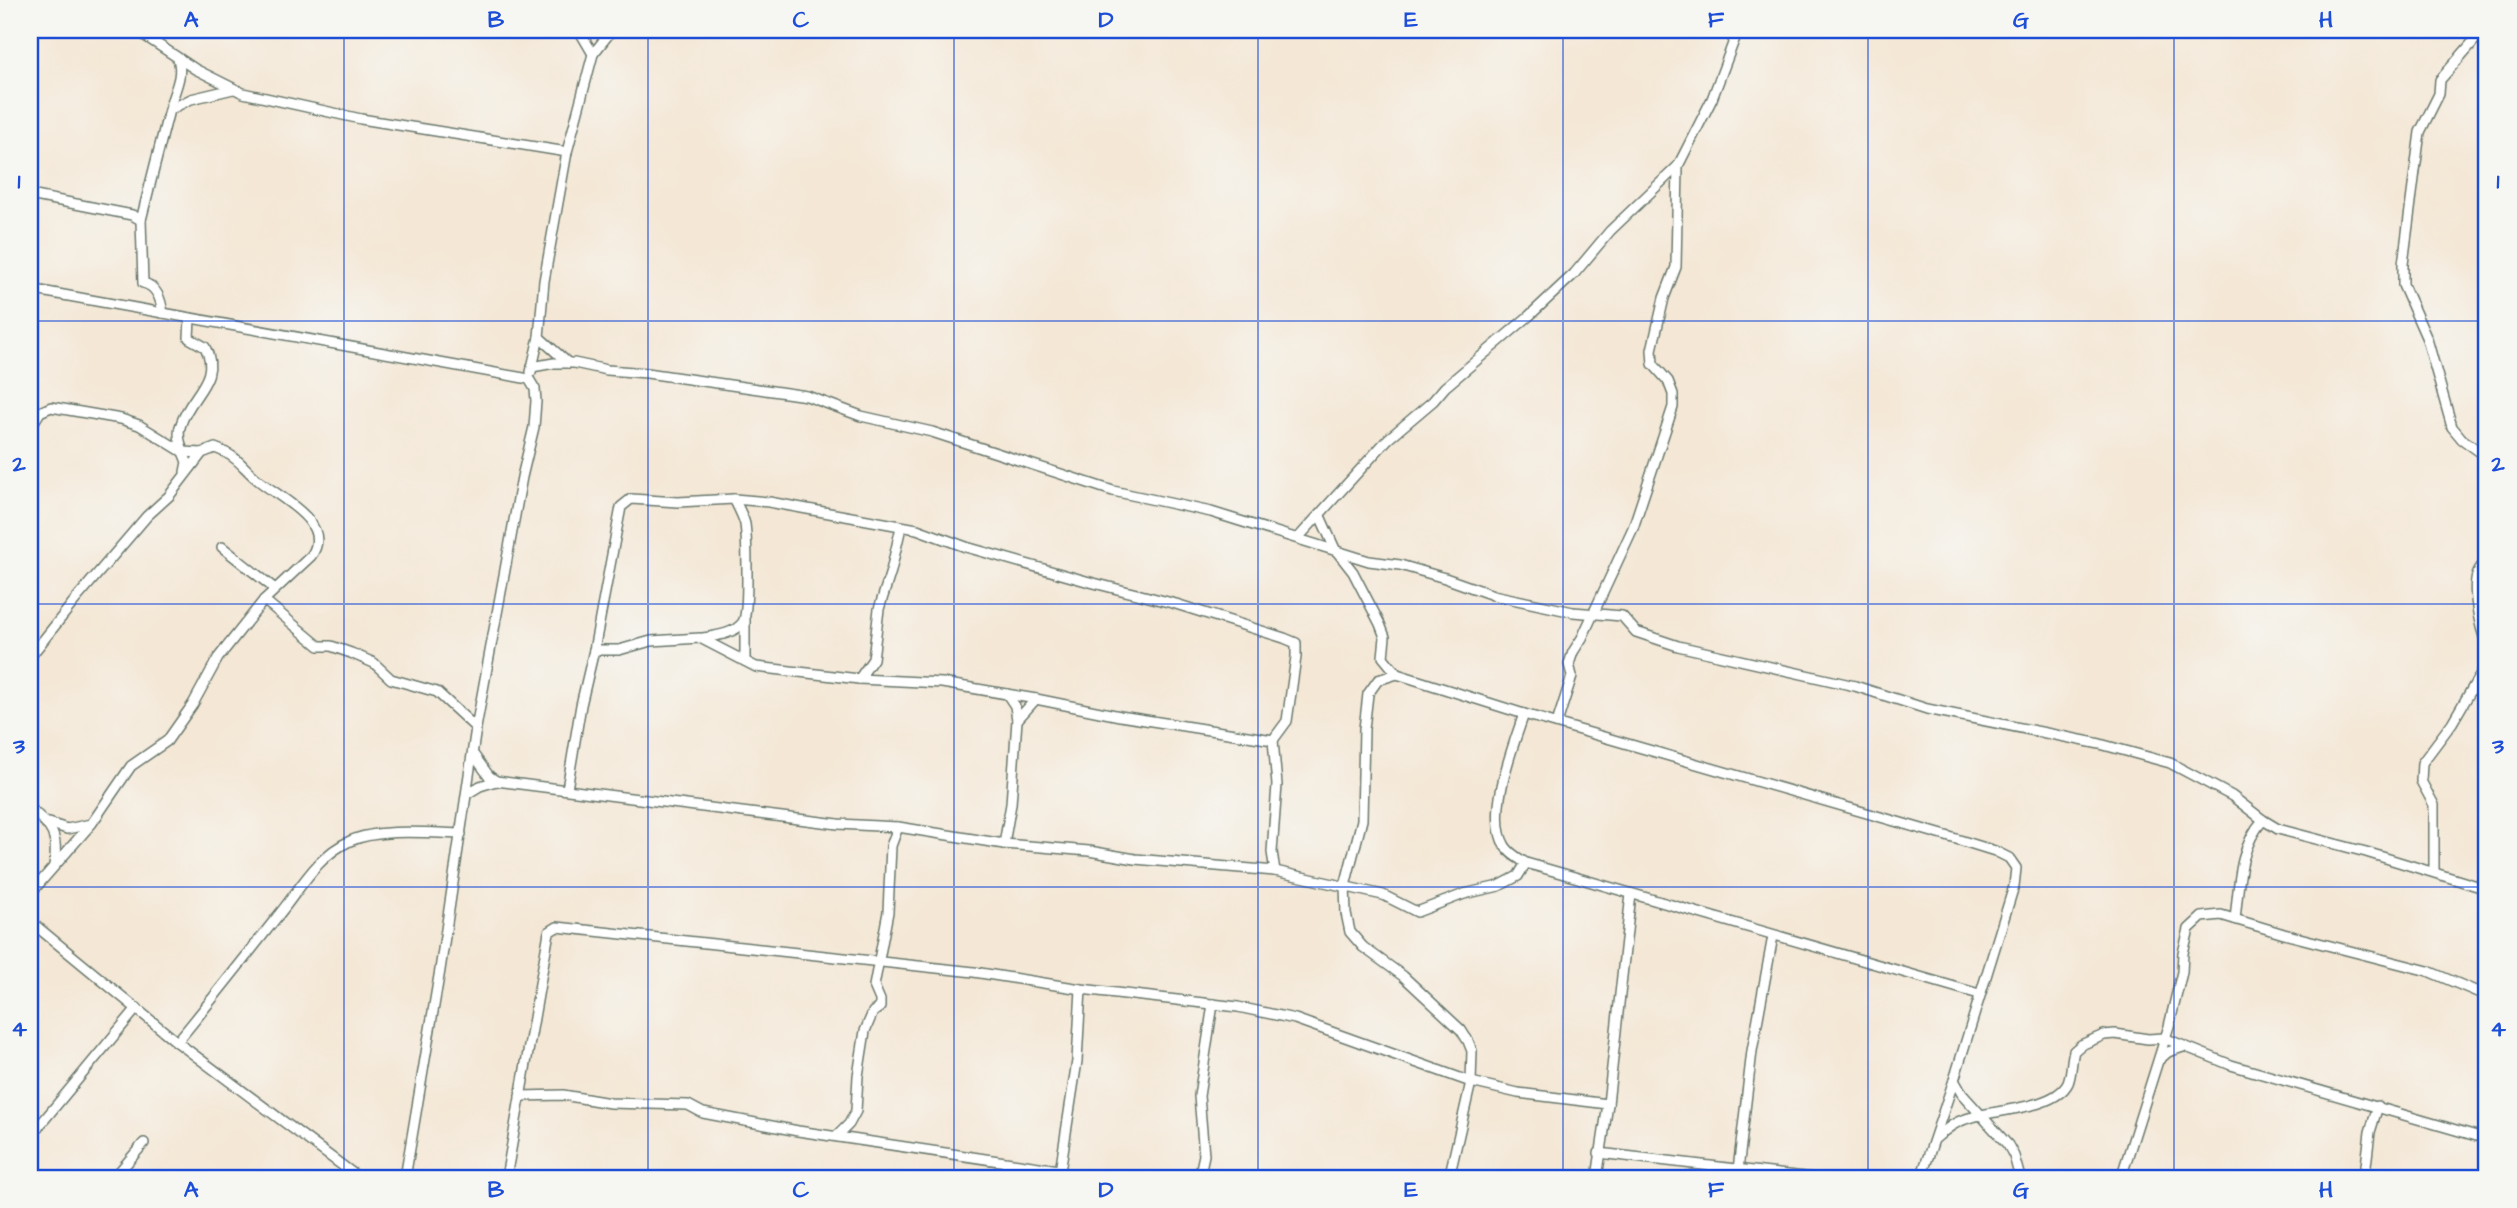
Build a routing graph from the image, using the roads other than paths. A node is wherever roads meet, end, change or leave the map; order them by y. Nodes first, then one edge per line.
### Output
1 (136, 30) edge
2 (579, 30) edge
3 (612, 30) edge
4 (1738, 30) edge
5 (2487, 34) edge
6 (593, 54) junction
7 (177, 58) junction
8 (233, 89) junction
9 (169, 110) junction
10 (567, 152) junction
11 (1678, 166) junction
12 (30, 195) edge
13 (141, 220) junction
14 (30, 289) edge
15 (163, 313) junction
16 (190, 318) junction
17 (539, 337) junction
18 (568, 362) junction
19 (532, 367) junction
20 (529, 379) junction
21 (30, 428) edge
22 (183, 452) junction
23 (202, 453) junction
24 (2487, 457) edge
25 (185, 473) junction
26 (734, 499) junction
27 (761, 502) junction
28 (1320, 516) junction
29 (744, 521) junction
30 (901, 527) junction
31 (1298, 538) junction
32 (222, 547) dead end
33 (1335, 549) junction
34 (2487, 561) edge
35 (275, 589) junction
36 (264, 600) junction
37 (1593, 615) junction
38 (745, 620) junction
39 (700, 638) junction
40 (2487, 644) edge
41 (594, 650) junction
42 (30, 657) edge
43 (1383, 657) junction
44 (745, 661) junction
45 (2487, 663) edge
46 (1398, 674) junction
47 (859, 679) junction
48 (1378, 680) junction
49 (1007, 694) junction
50 (1036, 699) junction
51 (1524, 714) junction
52 (1017, 720) junction
53 (1556, 723) junction
54 (476, 728) junction
55 (1273, 740) junction
56 (472, 754) junction
57 (496, 781) junction
58 (567, 789) junction
59 (467, 794) junction
60 (30, 807) edge
61 (2263, 820) junction
62 (49, 823) junction
63 (92, 823) junction
64 (898, 827) junction
65 (461, 834) junction
66 (1004, 844) junction
67 (1526, 863) junction
68 (54, 867) junction
69 (1275, 871) junction
70 (2434, 872) junction
71 (1345, 886) junction
72 (2487, 889) edge
73 (30, 894) edge
74 (1631, 894) junction
75 (2235, 919) junction
76 (30, 921) edge
77 (1773, 936) junction
78 (877, 963) junction
79 (1081, 989) junction
80 (1979, 994) junction
81 (2487, 996) edge
82 (1213, 1004) junction
83 (137, 1008) junction
84 (2164, 1038) junction
85 (177, 1042) junction
86 (2183, 1047) junction
87 (2159, 1060) junction
88 (1954, 1080) junction
89 (1471, 1083) junction
90 (520, 1096) junction
91 (1608, 1104) junction
92 (2378, 1106) junction
93 (1980, 1115) junction
94 (837, 1136) junction
95 (30, 1137) edge
96 (1934, 1139) junction
97 (2487, 1139) edge
98 (144, 1143) dead end
99 (1599, 1153) junction
100 (1738, 1170) junction
101 (1059, 1174) edge
102 (114, 1178) edge
103 (359, 1178) edge
104 (405, 1178) edge
105 (506, 1178) edge
106 (1199, 1178) edge
107 (1449, 1178) edge
108 (1597, 1178) edge
109 (1813, 1178) edge
110 (1921, 1178) edge
111 (2020, 1178) edge
112 (2121, 1178) edge
113 (2361, 1178) edge

1 - 7 street
2 - 6 street
3 - 6 street
4 - 11 street
5 - 24 street
6 - 10 street
7 - 8 street
7 - 9 street
8 - 9 street
8 - 10 street
9 - 13 street
10 - 17 street
11 - 28 street
11 - 37 street
12 - 13 street
13 - 15 street
14 - 15 street
15 - 16 street
16 - 20 street
16 - 22 street
17 - 18 street
17 - 19 street
18 - 19 street
18 - 31 street
19 - 20 street
20 - 54 street
21 - 22 street
22 - 23 street
22 - 25 street
23 - 25 street
23 - 35 street
25 - 42 street
26 - 27 street
26 - 29 street
26 - 41 street
27 - 29 street
27 - 30 street
28 - 31 street
28 - 33 street
29 - 38 street
30 - 47 street
30 - 55 street
31 - 33 street
32 - 35 street
33 - 37 street
33 - 43 street
34 - 40 street
35 - 36 street
36 - 54 street
36 - 63 street
37 - 53 street
37 - 61 street
38 - 39 street
38 - 44 street
39 - 41 street
39 - 44 street
41 - 58 street
43 - 46 street
43 - 48 street
44 - 47 street
45 - 70 street
46 - 48 street
46 - 51 street
47 - 49 street
48 - 71 street
49 - 50 street
49 - 52 street
50 - 52 street
50 - 55 street
51 - 53 street
51 - 67 street
52 - 66 street
53 - 80 street
54 - 56 street
55 - 69 street
56 - 57 street
56 - 59 street
57 - 58 street
57 - 59 street
58 - 64 street
59 - 65 street
60 - 62 street
61 - 70 street
61 - 75 street
62 - 63 street
62 - 68 street
63 - 68 street
64 - 66 street
64 - 78 street
65 - 85 street
65 - 104 street
66 - 69 street
67 - 71 street
67 - 74 street
68 - 73 street
69 - 71 street
70 - 72 street
71 - 89 street
74 - 77 street
74 - 91 street
75 - 81 street
75 - 84 street
76 - 83 street
77 - 80 street
77 - 100 street
78 - 79 street
78 - 90 street
78 - 94 street
79 - 82 street
79 - 101 street
80 - 88 street
82 - 89 street
82 - 106 street
83 - 85 street
83 - 95 street
84 - 86 street
84 - 87 street
84 - 93 street
85 - 103 street
86 - 87 street
86 - 92 street
87 - 112 street
88 - 93 street
88 - 96 street
89 - 91 street
89 - 107 street
90 - 94 street
90 - 105 street
91 - 99 street
92 - 97 street
92 - 113 street
93 - 96 street
93 - 111 street
94 - 101 street
96 - 110 street
98 - 102 street
99 - 100 street
99 - 108 street
100 - 109 street

